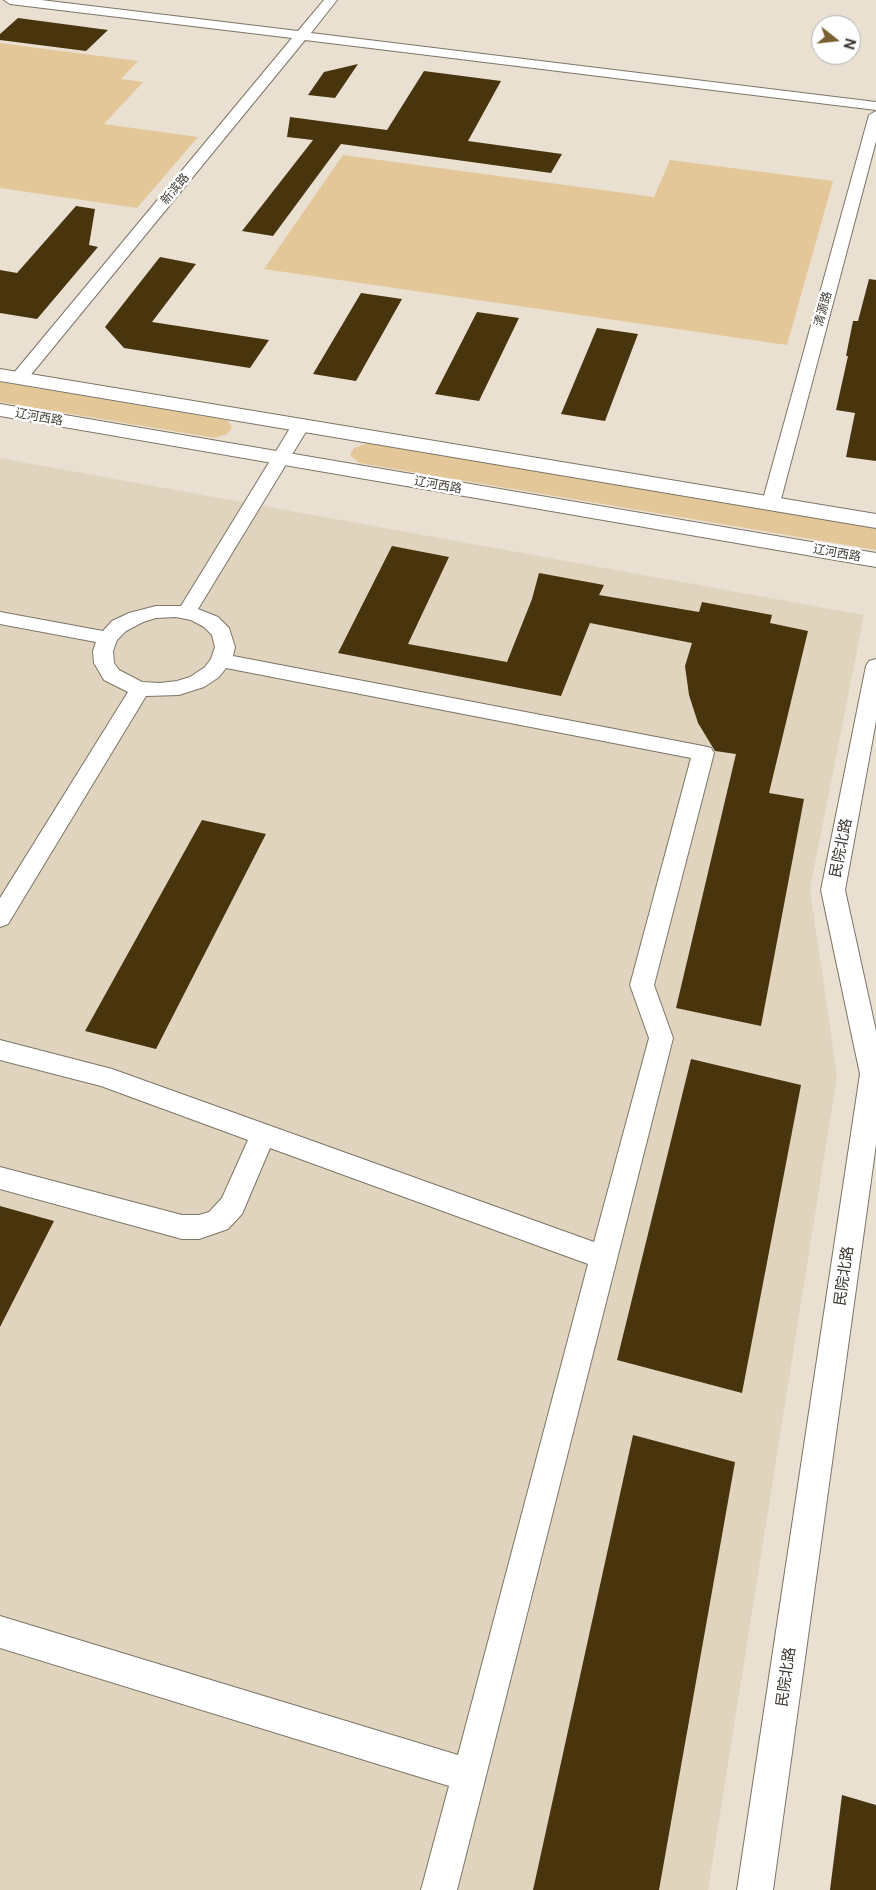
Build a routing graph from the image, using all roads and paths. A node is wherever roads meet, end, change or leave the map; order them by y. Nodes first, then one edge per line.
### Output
1 (10, 0) edge
2 (331, 0) edge
3 (301, 36) junction
4 (876, 106) edge
5 (876, 115) edge
6 (9, 377) edge
7 (0, 410) edge
8 (244, 416) junction
9 (301, 425) junction
10 (357, 435) junction
11 (223, 448) junction
12 (281, 458) junction
13 (338, 468) junction
14 (771, 503) junction
15 (876, 521) edge
16 (876, 560) edge
17 (186, 613) junction
18 (0, 618) edge
19 (108, 638) junction
20 (222, 660) junction
21 (876, 666) edge
22 (140, 689) junction
23 (0, 918) edge
24 (0, 1050) edge
25 (263, 1134) junction
26 (0, 1178) edge
27 (604, 1258) junction
28 (0, 1632) edge
29 (469, 1775) junction
30 (439, 1890) edge
31 (755, 1890) edge

1 - 3 street
2 - 3 street, 新滨路
3 - 4 street
3 - 6 street, 新滨路
5 - 14 street, 清源路
6 - 8 street
7 - 11 street, 辽河西路
8 - 9 street
8 - 11 street
9 - 10 street
9 - 12 street
10 - 13 street
10 - 14 street
11 - 12 street, 辽河西路
12 - 13 street, 辽河西路
12 - 17 street
13 - 16 street, 辽河西路
14 - 15 street
17 - 19 street
17 - 20 street
18 - 19 street
19 - 22 street
20 - 22 street
20 - 27 street
21 - 31 street, 民院北路
22 - 23 street
24 - 25 street
25 - 26 street
25 - 27 street
27 - 29 street
28 - 29 street
29 - 30 street

